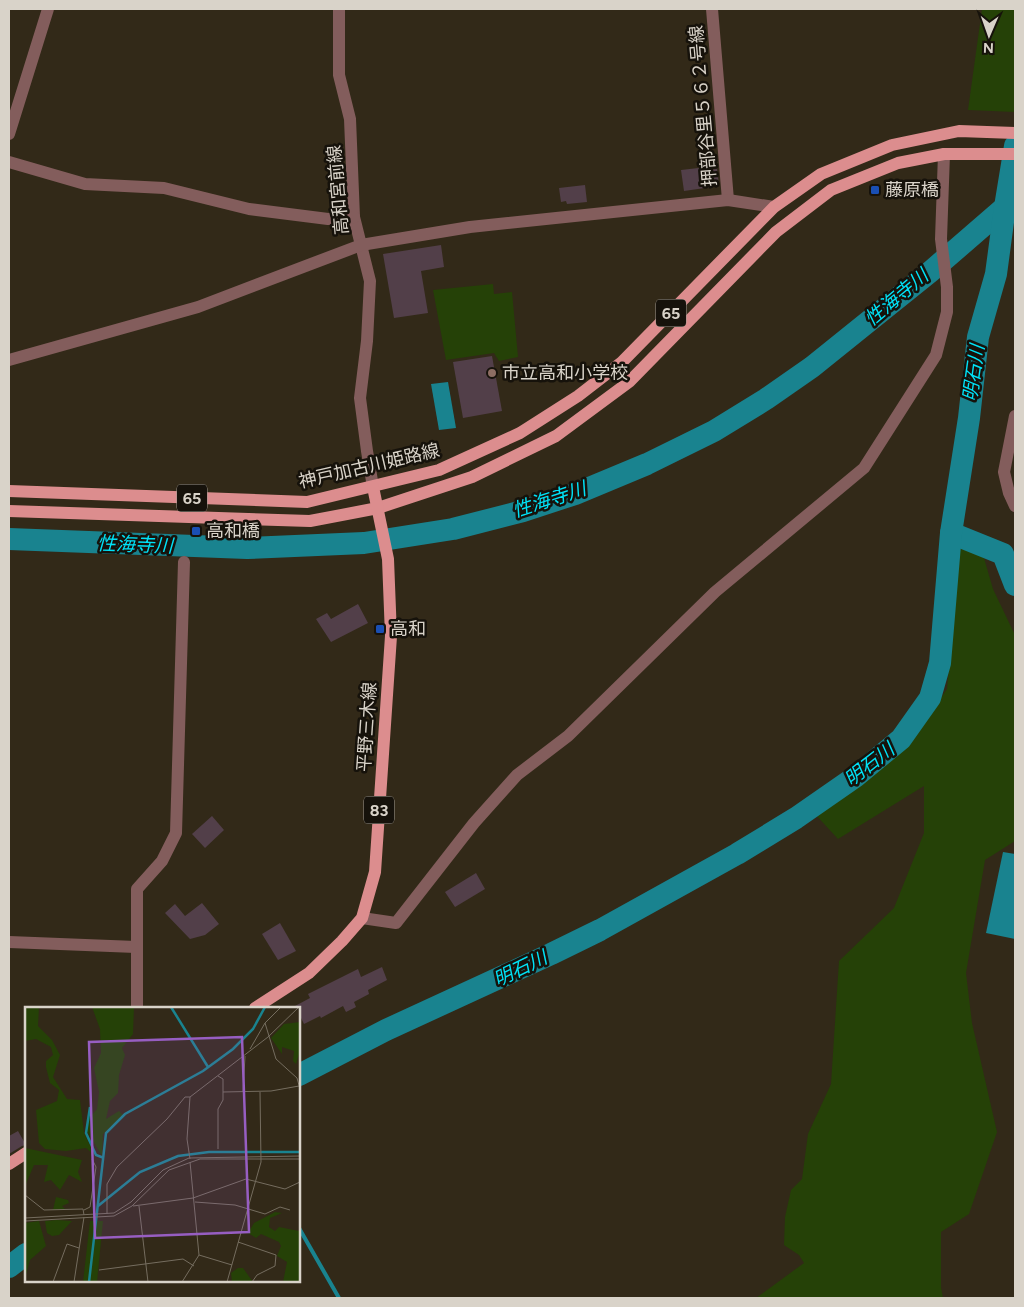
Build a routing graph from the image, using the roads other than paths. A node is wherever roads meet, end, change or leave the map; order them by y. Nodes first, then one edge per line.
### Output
1 (48, 9) edge
2 (339, 9) edge
3 (712, 9) edge
4 (1015, 133) edge
5 (9, 134) edge
6 (949, 154) junction
7 (1015, 154) edge
8 (9, 162) edge
9 (728, 200) junction
10 (774, 208) junction
11 (354, 217) junction
12 (360, 245) junction
13 (9, 360) edge
14 (1015, 416) edge
15 (374, 487) junction
16 (9, 491) edge
17 (1015, 506) edge
18 (378, 508) junction
19 (9, 511) edge
20 (184, 562) dead end
21 (362, 918) junction
22 (9, 942) edge
23 (136, 947) junction
24 (137, 1007) edge
25 (257, 1007) edge
26 (25, 1154) edge
27 (9, 1164) edge

1 - 5 street
2 - 11 street, 高和宮前線
3 - 9 street, 押部谷里５６２号線
4 - 10 main road, 神戸加古川姫路線 / 65
6 - 7 main road, 神戸加古川姫路線 / 65
6 - 18 main road, 神戸加古川姫路線 / 65
6 - 21 street
8 - 11 street
9 - 10 street
9 - 12 street
10 - 15 main road, 神戸加古川姫路線 / 65
11 - 12 street, 高和宮前線
12 - 13 street
12 - 15 street, 高和宮前線
14 - 17 street
15 - 16 main road, 神戸加古川姫路線 / 65
15 - 18 main road, 平野三木線 / 83
18 - 19 main road, 神戸加古川姫路線 / 65
18 - 21 main road, 平野三木線 / 83
20 - 23 street
21 - 25 main road, 平野三木線 / 83
22 - 23 street
23 - 24 street
26 - 27 main road

